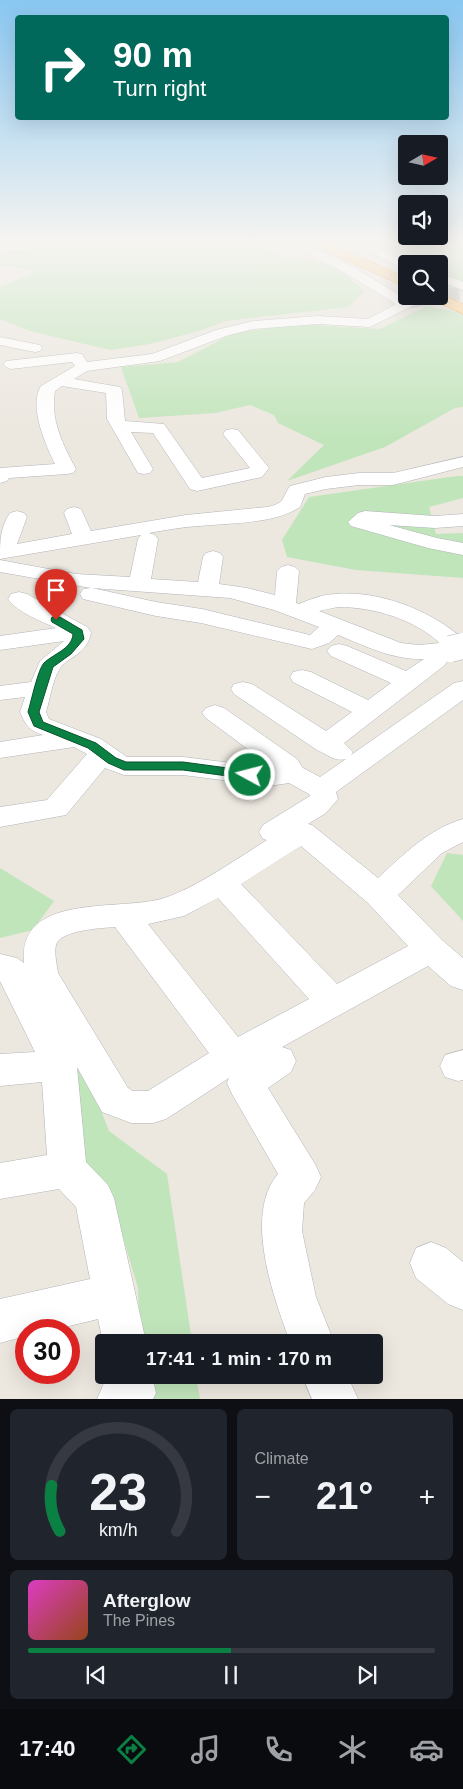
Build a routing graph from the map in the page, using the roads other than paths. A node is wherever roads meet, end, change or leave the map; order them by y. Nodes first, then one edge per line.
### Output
1 (399, 307) tunnel mouth
2 (0, 341) edge
3 (45, 351) junction
4 (5, 363) edge
5 (82, 367) junction
6 (0, 378) edge
7 (59, 381) junction
8 (119, 426) junction
9 (232, 434) dead end
10 (463, 462) edge
11 (144, 469) dead end
12 (0, 477) edge
13 (74, 513) dead end
14 (17, 517) dead end
15 (463, 520) edge
16 (148, 539) dead end
17 (83, 544) junction
18 (463, 549) edge
19 (1, 557) edge
20 (214, 557) dead end
21 (288, 570) dead end
22 (46, 579) junction
23 (76, 580) junction
24 (140, 585) junction
25 (207, 590) junction
26 (9, 600) edge
27 (293, 609) junction
28 (334, 626) junction
29 (79, 632) junction
30 (312, 642) junction
31 (0, 643) edge
32 (454, 649) edge
33 (339, 651) dead end
34 (408, 681) junction
35 (40, 688) junction
36 (463, 688) edge
37 (243, 689) dead end
38 (0, 693) edge
39 (370, 711) junction
40 (214, 713) dead end
41 (76, 739) junction
42 (326, 744) junction
43 (0, 750) edge
44 (103, 753) junction
45 (357, 763) junction
46 (270, 781) junction
47 (322, 789) junction
48 (0, 817) edge
49 (463, 829) edge
50 (227, 869) junction
51 (379, 895) junction
52 (123, 915) junction
53 (431, 948) junction
54 (0, 967) edge
55 (463, 977) edge
56 (334, 1003) junction
57 (233, 1058) junction
58 (278, 1061) dead end
59 (59, 1065) junction
60 (0, 1070) edge
61 (67, 1170) junction
62 (0, 1181) edge
63 (431, 1263) dead end
64 (463, 1289) edge
65 (115, 1294) junction
66 (0, 1321) edge
67 (122, 1334) edge
68 (309, 1334) edge
69 (132, 1384) edge
70 (328, 1384) edge
71 (120, 1399) edge
72 (335, 1399) edge

1 - 5 street
2 - 3 street
3 - 4 street
3 - 5 street
4 - 6 street
5 - 7 street
7 - 8 street
7 - 12 street
8 - 9 street
8 - 11 street
10 - 17 street
13 - 17 street
14 - 19 street
15 - 18 street
16 - 24 street
17 - 19 street
17 - 23 street
19 - 22 street
20 - 25 street
21 - 27 street
22 - 23 street
22 - 26 street
22 - 30 street
23 - 24 street
24 - 25 street
25 - 27 street
26 - 29 street
27 - 28 street
27 - 32 street
28 - 30 street
28 - 32 street
29 - 31 street
29 - 35 street
30 - 39 street
32 - 34 street
33 - 34 street
34 - 39 street
35 - 38 street
35 - 41 street
36 - 45 street
37 - 42 street
39 - 42 street
40 - 46 street
41 - 43 street
41 - 44 street
42 - 45 street
44 - 46 street
44 - 48 street
45 - 47 street
46 - 47 street
47 - 50 street
49 - 51 street
50 - 51 street
50 - 52 street
50 - 56 street
51 - 53 street
52 - 57 street
52 - 57 street
53 - 55 street
53 - 56 street
54 - 59 street
56 - 57 street
58 - 68 street
59 - 60 street
59 - 61 street
61 - 62 street
61 - 65 street
63 - 64 street
65 - 66 street
65 - 67 street
69 - 71 street
70 - 72 street

